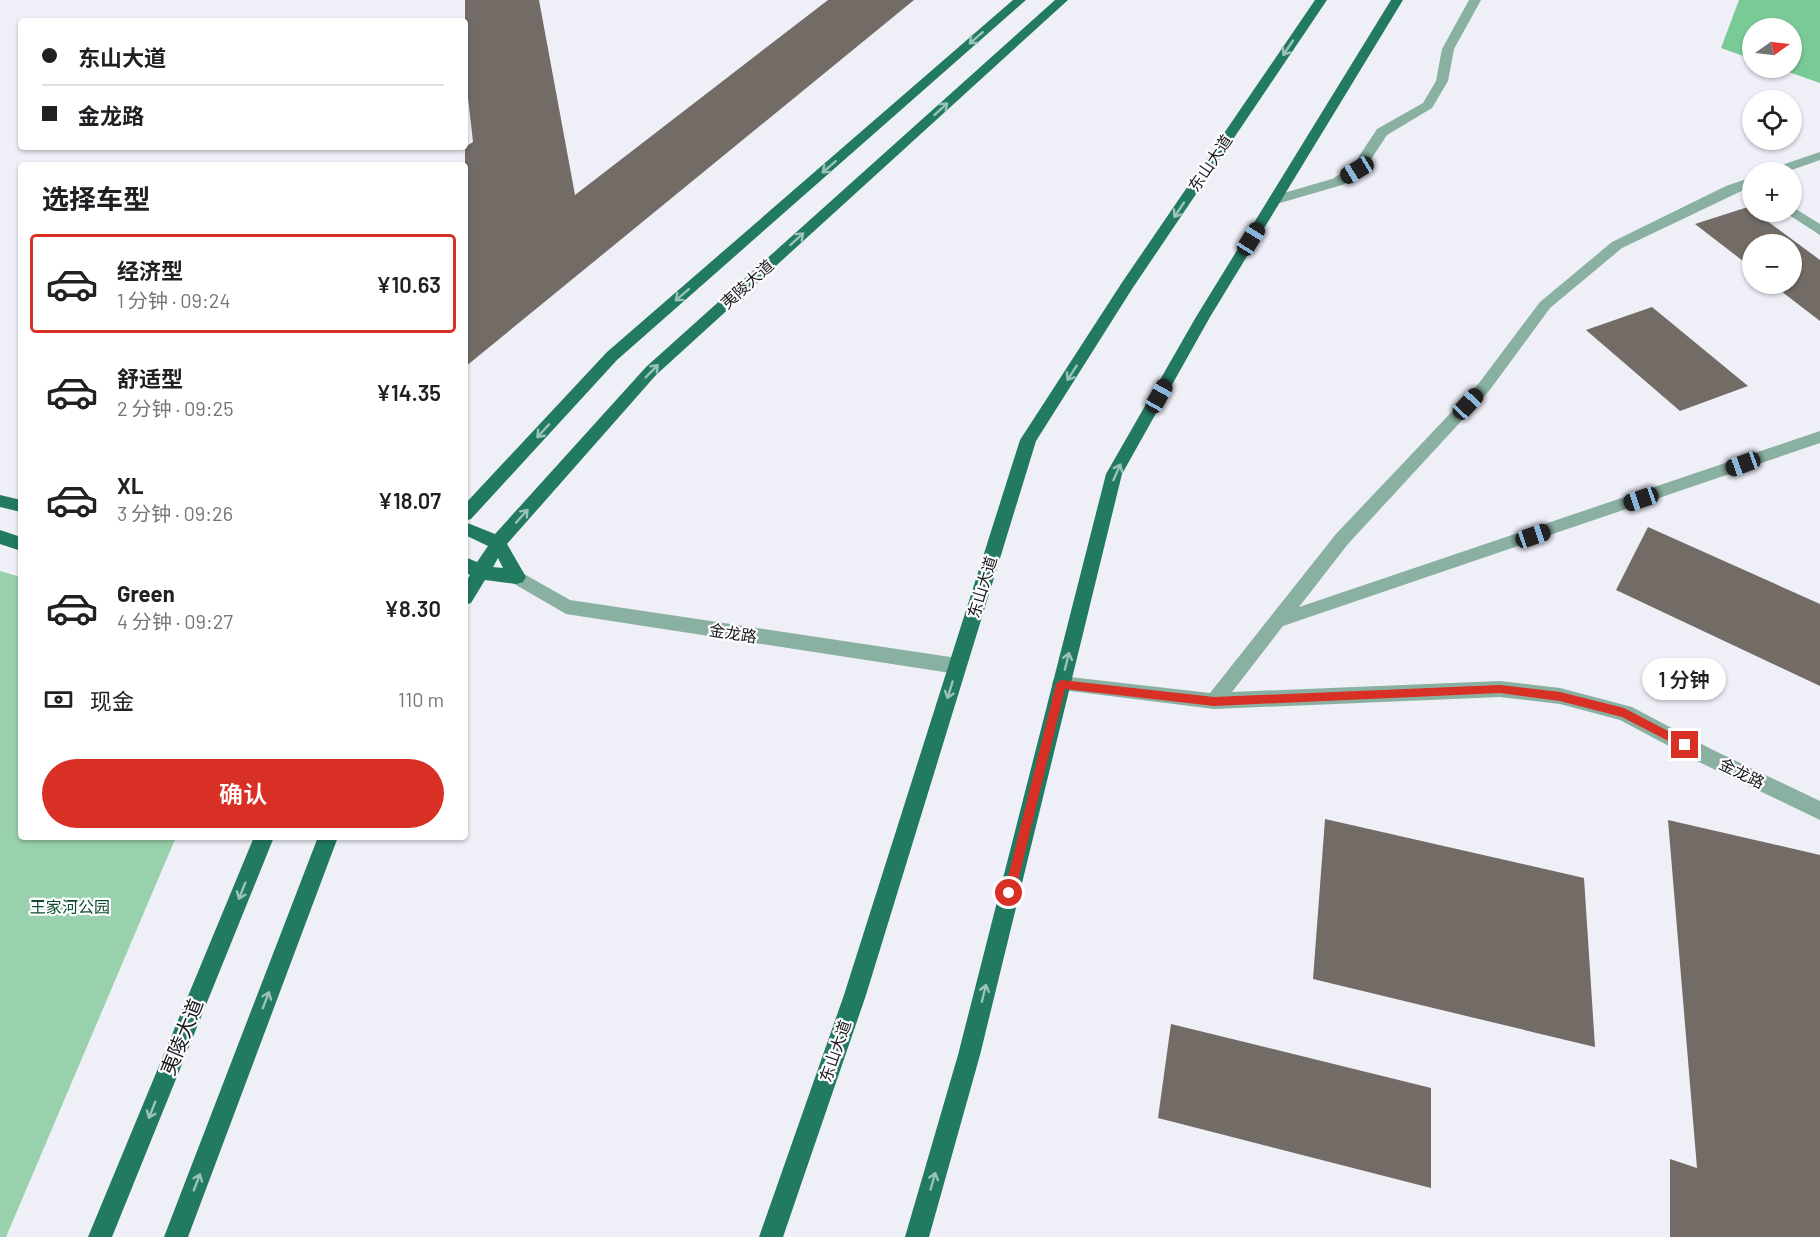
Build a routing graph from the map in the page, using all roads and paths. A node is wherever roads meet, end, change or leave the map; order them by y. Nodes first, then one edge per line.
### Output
1 (1020, 0) edge
2 (1062, 0) edge
3 (1321, 0) edge
4 (1397, 0) edge
5 (1475, 0) edge
6 (1820, 156) edge
7 (1802, 162) edge
8 (1742, 186) edge
9 (1275, 200) junction
10 (1802, 218) edge
11 (1820, 231) edge
12 (1820, 437) edge
13 (0, 501) edge
14 (18, 505) edge
15 (468, 512) edge
16 (468, 529) edge
17 (0, 537) edge
18 (18, 543) edge
19 (498, 543) junction
20 (473, 568) edge
21 (517, 577) junction
22 (468, 587) edge
23 (1278, 621) junction
24 (957, 666) junction
25 (1061, 684) junction
26 (1214, 701) junction
27 (1820, 812) edge
28 (263, 840) edge
29 (327, 840) edge
30 (100, 1237) edge
31 (176, 1237) edge
32 (771, 1237) edge
33 (917, 1237) edge

1 -> 15 main road, 夷陵大道
19 -> 2 main road, 夷陵大道
3 -> 24 main road, 东山大道
4 - 9 main road
5 - 9 street
6 - 7 street
8 - 23 street
25 -> 9 main road
10 - 11 street
12 - 23 street
13 - 14 main road
16 - 19 main road
17 - 18 main road
19 - 20 main road, 夷陵大道
19 - 21 main road, 金龙路
20 - 21 main road, 金龙路
20 - 22 main road, 夷陵大道
21 - 24 street, 金龙路
23 - 26 street
24 -> 32 main road, 东山大道
25 - 26 street, 金龙路
33 -> 25 main road
26 - 27 street, 金龙路
28 -> 30 main road, 夷陵大道
31 -> 29 main road

